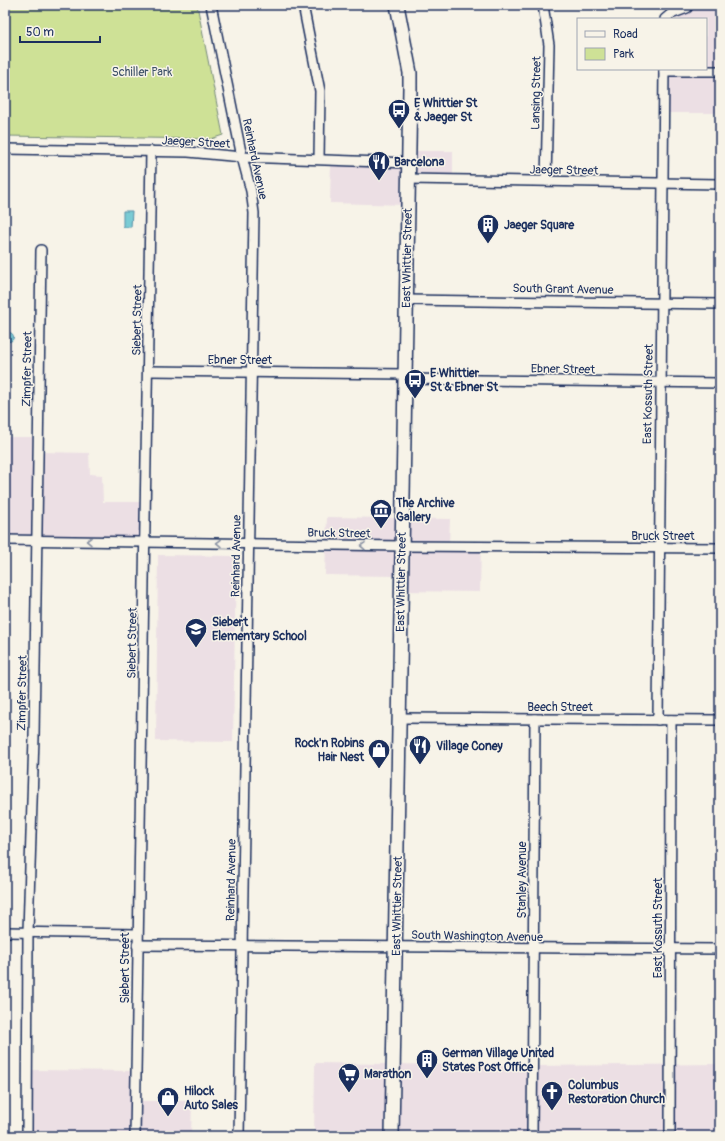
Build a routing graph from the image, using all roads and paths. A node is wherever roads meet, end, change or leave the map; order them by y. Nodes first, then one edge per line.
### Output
1 (211, 5) edge
2 (303, 5) edge
3 (397, 5) edge
4 (543, 5) edge
5 (688, 5) edge
6 (666, 18) edge
7 (664, 70) edge
8 (720, 71) edge
9 (5, 149) edge
10 (151, 151) junction
11 (242, 157) junction
12 (319, 159) junction
13 (409, 163) junction
14 (408, 179) junction
15 (546, 181) junction
16 (662, 183) junction
17 (720, 184) edge
18 (41, 250) dead end
19 (406, 300) junction
20 (661, 303) junction
21 (720, 304) edge
22 (148, 371) junction
23 (251, 372) junction
24 (405, 376) junction
25 (660, 382) junction
26 (720, 383) edge
27 (5, 540) edge
28 (37, 540) junction
29 (145, 542) junction
30 (249, 544) junction
31 (402, 546) junction
32 (720, 548) edge
33 (659, 549) junction
34 (399, 718) junction
35 (535, 719) junction
36 (658, 720) junction
37 (671, 720) junction
38 (720, 720) edge
39 (5, 932) edge
40 (28, 932) junction
41 (137, 934) junction
42 (137, 945) junction
43 (242, 947) junction
44 (396, 947) junction
45 (533, 949) junction
46 (670, 949) junction
47 (720, 949) edge
48 (27, 1136) edge
49 (135, 1136) edge
50 (239, 1136) edge
51 (392, 1136) edge
52 (532, 1136) edge
53 (670, 1136) edge

1 - 11 street, Reinhard Avenue
2 - 12 street
3 - 13 street, East Whittier Street
4 - 15 street, Lansing Street
5 - 6 street
7 - 8 street
7 - 16 street, East Kossuth Street
9 - 10 street, Jaeger Street
10 - 11 street, Jaeger Street
10 - 22 street, Siebert Street
11 - 12 street, Jaeger Street
11 - 23 street, Reinhard Avenue
12 - 13 street, Jaeger Street
13 - 14 street, East Whittier Street
14 - 15 street, Jaeger Street
14 - 19 street, East Whittier Street
15 - 16 street, Jaeger Street
16 - 17 street, Jaeger Street
16 - 20 street, East Kossuth Street
18 - 28 street, Zimpfer Street
19 - 20 street, South Grant Avenue
19 - 24 street, East Whittier Street
20 - 21 street, South Grant Avenue
20 - 25 street, East Kossuth Street
22 - 23 street, Ebner Street
22 - 29 street, Siebert Street
23 - 24 street, Ebner Street
23 - 30 street, Reinhard Avenue
24 - 25 street, Ebner Street
24 - 31 street, East Whittier Street
25 - 26 street, Ebner Street
25 - 33 street, East Kossuth Street
27 - 28 street, Bruck Street
29 -> 28 street, Bruck Street
28 - 40 street, Zimpfer Street
30 -> 29 street, Bruck Street
29 - 41 street, Siebert Street
31 -> 30 street, Bruck Street
30 - 43 street, Reinhard Avenue
31 - 33 street, Bruck Street
31 - 34 street, East Whittier Street
32 - 33 street, Bruck Street
33 - 36 street, East Kossuth Street
34 - 35 street, Beech Street
34 - 44 street, East Whittier Street
35 - 36 street, Beech Street
35 - 45 street, Stanley Avenue
36 - 37 street, Beech Street
37 - 38 street, Beech Street
37 - 46 street, East Kossuth Street
39 - 40 street
40 - 41 street
40 - 48 street, Zimpfer Street
41 - 42 street, Siebert Street
42 - 43 street, South Washington Avenue
42 - 49 street, Siebert Street
43 - 44 street, South Washington Avenue
43 - 50 street, Reinhard Avenue
44 - 45 street, South Washington Avenue
44 - 51 street, East Whittier Street
45 - 46 street, South Washington Avenue
45 - 52 street, Stanley Avenue
46 - 47 street, South Washington Avenue
46 - 53 street, East Kossuth Street

